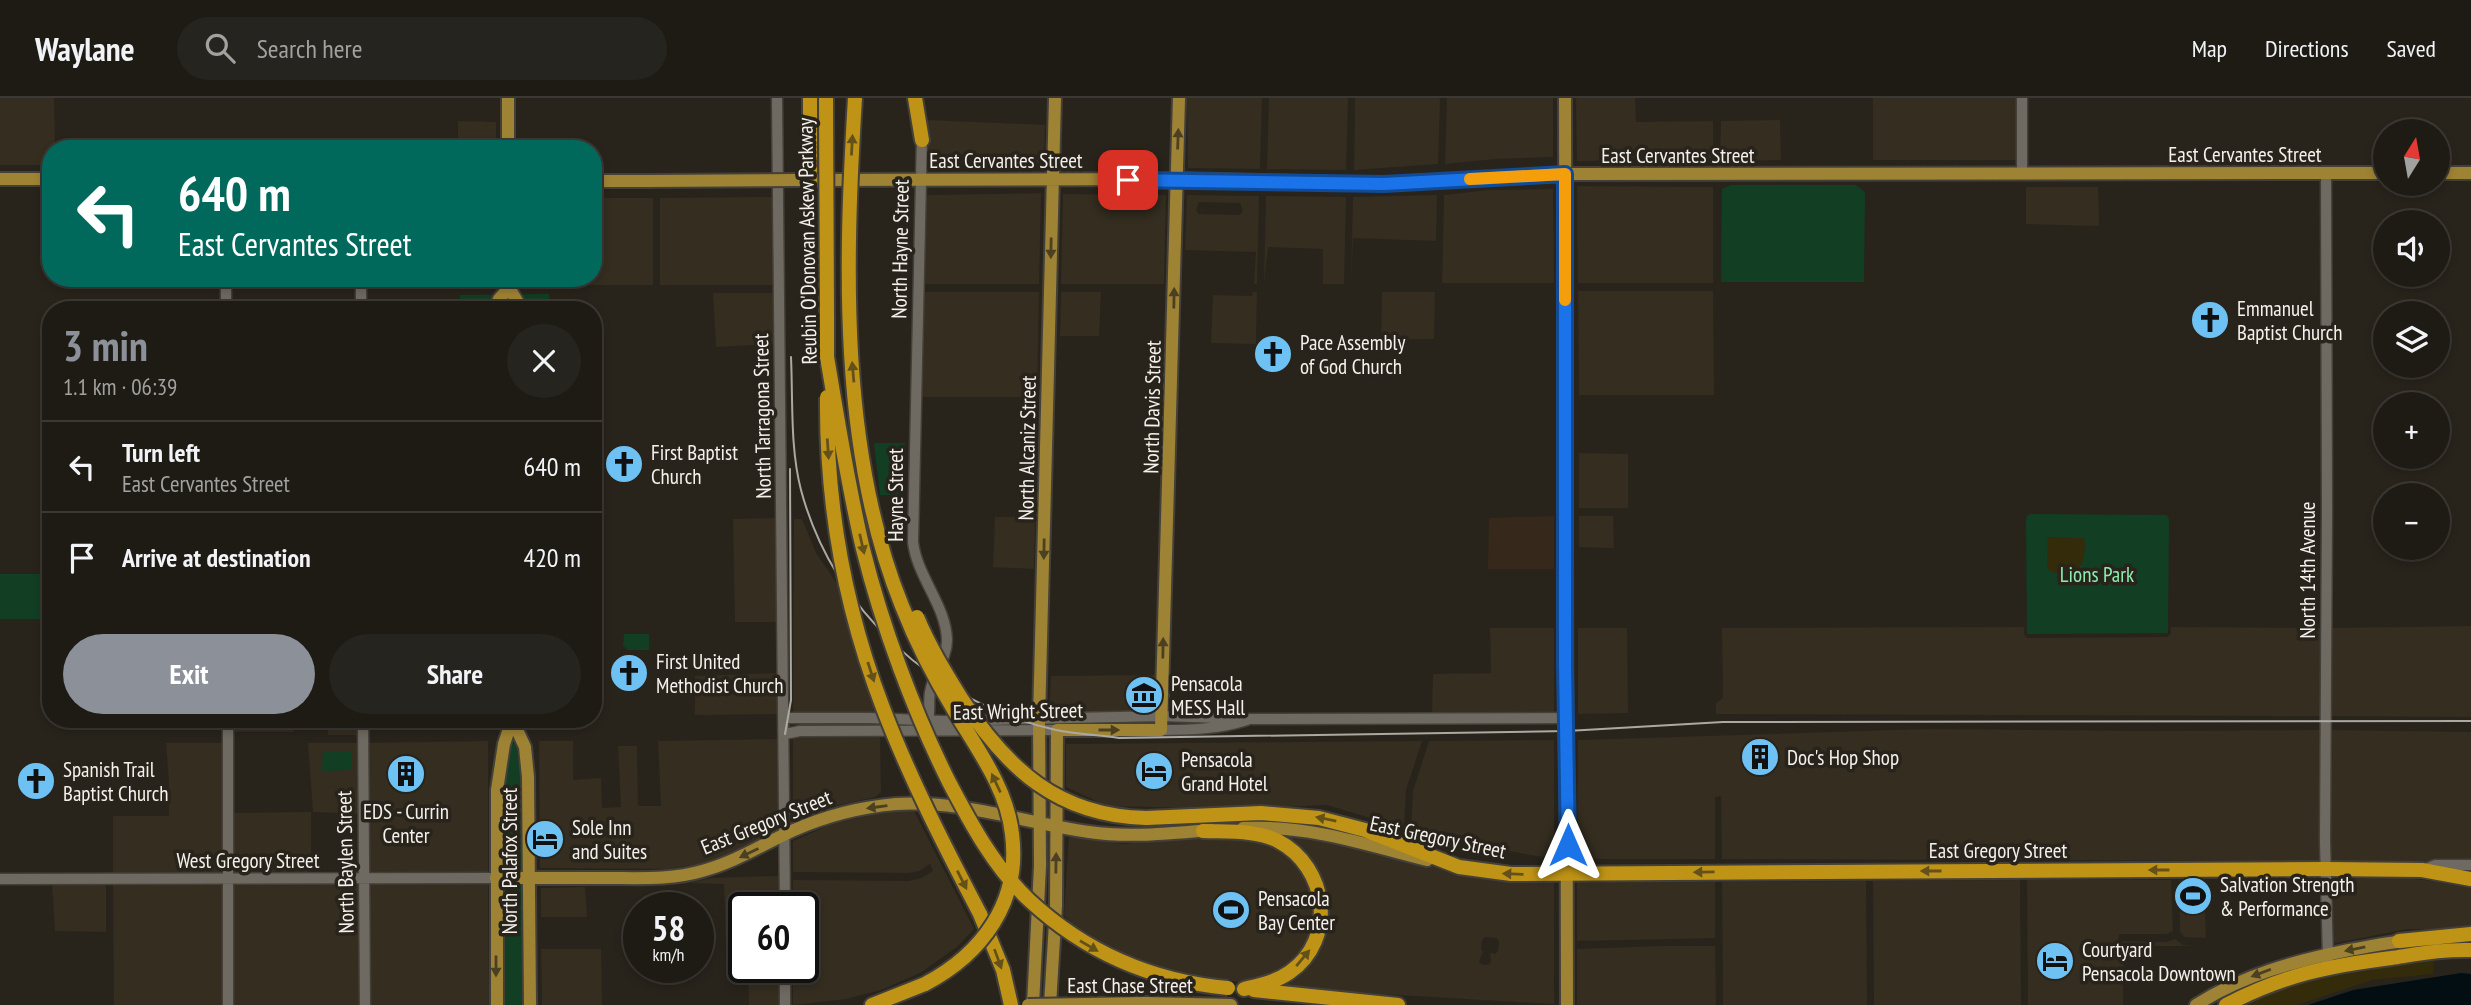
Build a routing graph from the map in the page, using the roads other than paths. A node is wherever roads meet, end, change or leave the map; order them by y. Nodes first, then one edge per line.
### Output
1 (508, 98) edge
2 (777, 98) edge
3 (810, 98) edge
4 (826, 98) edge
5 (855, 98) edge
6 (915, 98) edge
7 (922, 98) edge
8 (1055, 98) edge
9 (1179, 98) edge
10 (1565, 98) edge
11 (2022, 98) edge
12 (508, 140) edge
13 (922, 140) junction
14 (2022, 173) junction
15 (2326, 173) junction
16 (2373, 173) edge
17 (2450, 173) edge
18 (2471, 173) edge
19 (1565, 174) junction
20 (0, 179) edge
21 (42, 179) edge
22 (1053, 179) junction
23 (1177, 179) junction
24 (803, 180) junction
25 (922, 180) junction
26 (602, 181) edge
27 (827, 357) junction
28 (916, 401) joint
29 (864, 464) junction
30 (1161, 716) junction
31 (785, 718) junction
32 (1567, 718) junction
33 (1251, 719) junction
34 (929, 720) junction
35 (1039, 724) junction
36 (228, 728) edge
37 (363, 728) edge
38 (509, 728) edge
39 (516, 728) edge
40 (1057, 730) junction
41 (1161, 730) junction
42 (924, 732) junction
43 (785, 734) junction
44 (1041, 823) junction
45 (1057, 826) junction
46 (1203, 831) junction
47 (785, 834) junction
48 (2471, 865) edge
49 (1459, 867) junction
50 (2325, 869) junction
51 (2422, 870) junction
52 (1568, 875) junction
53 (528, 877) junction
54 (496, 878) junction
55 (0, 879) edge
56 (229, 879) junction
57 (364, 879) junction
58 (2471, 879) edge
59 (785, 892) edge
60 (2471, 936) edge
61 (2399, 941) joint
62 (2471, 950) edge
63 (1035, 956) junction
64 (1052, 957) junction
65 (2328, 961) junction
66 (785, 983) edge
67 (1244, 989) junction
68 (1145, 1003) edge
69 (228, 1005) edge
70 (365, 1005) edge
71 (497, 1005) edge
72 (530, 1005) edge
73 (785, 1005) edge
74 (872, 1005) edge
75 (1011, 1005) edge
76 (1030, 1005) edge
77 (1050, 1005) edge
78 (1231, 1005) edge
79 (1398, 1005) edge
80 (1567, 1005) edge
81 (2196, 1005) edge
82 (2227, 1005) edge

1 - 12 main road
2 - 31 street, North Tarragona Street
3 - 24 highway
4 - 27 highway, Reubin O'Donovan Askew Parkway, bridge
29 -> 5 highway, Reubin O'Donovan Askew Parkway, bridge
6 - 13 highway
7 - 13 street, North Hayne Street
8 - 22 main road, North Alcaniz Street
23 -> 9 main road, North Davis Street
10 - 19 main road
11 - 14 street
13 - 25 street, North Hayne Street
14 - 15 main road, East Cervantes Street
14 - 19 main road, East Cervantes Street
15 - 16 main road, East Cervantes Street
15 - 50 street, North 14th Avenue
17 - 18 main road
19 - 23 main road, East Cervantes Street
19 - 32 main road
20 - 21 main road
22 - 23 main road, East Cervantes Street
22 - 25 main road, East Cervantes Street
22 -> 35 main road, North Alcaniz Street
30 -> 23 main road, North Davis Street
24 - 25 main road, East Cervantes Street
24 - 26 main road, East Cervantes Street, bridge
25 - 28 street, North Hayne Street
27 -> 67 highway, Reubin O'Donovan Askew Parkway, bridge
27 -> 75 highway, bridge
28 - 34 street, Hayne Street
49 -> 29 highway, bridge
74 -> 29 highway, bridge
30 - 33 street, East Wright Street
30 - 35 street, East Wright Street
30 - 41 main road, North Davis Street
31 - 34 street, East Wright Street
31 - 43 street, North Tarragona Street
32 - 33 street, East Wright Street
32 - 52 main road
33 - 41 street, East Wright Street
34 - 35 street, East Wright Street
34 - 42 street
35 - 40 street, East Wright Street
35 - 42 street, East Wright Street
35 - 44 main road, North Alcaniz Street
36 - 56 street
37 - 57 street, North Baylen Street
38 - 54 main road, North Palafox Street
39 - 53 main road, North Palafox Street
40 -> 41 main road, East Wright Street
40 - 45 main road
42 - 43 street, East Wright Street
43 - 47 street, North Tarragona Street
44 - 45 main road, East Gregory Street
44 -> 47 main road, East Gregory Street
44 - 63 main road, North Alcaniz Street
45 - 46 main road, East Gregory Street
64 -> 45 main road
46 - 49 main road, East Gregory Street
67 -> 46 highway
47 -> 53 main road, East Gregory Street
47 - 59 street, North Tarragona Street
48 - 51 street, East Gregory Street
52 -> 49 highway, East Gregory Street
50 - 51 highway, East Gregory Street
50 -> 52 highway, East Gregory Street
50 - 65 street, North 14th Avenue
51 - 58 highway
52 - 80 main road
53 - 54 main road, East Gregory Street
53 - 72 main road, North Palafox Street
54 - 57 street, West Gregory Street
54 -> 71 main road, North Palafox Street
55 - 56 street, West Gregory Street
56 - 57 street, West Gregory Street
56 - 69 street
57 - 70 street, North Baylen Street
60 - 61 highway
61 -> 65 main road
62 - 65 highway
63 - 64 main road
63 - 76 main road, North Alcaniz Street
64 - 77 main road
65 -> 81 main road
65 - 82 highway
66 - 73 street
67 - 79 highway, Reubin O'Donovan Askew Parkway
68 - 76 main road, East Chase Street, bridge
68 - 78 main road, East Chase Street

